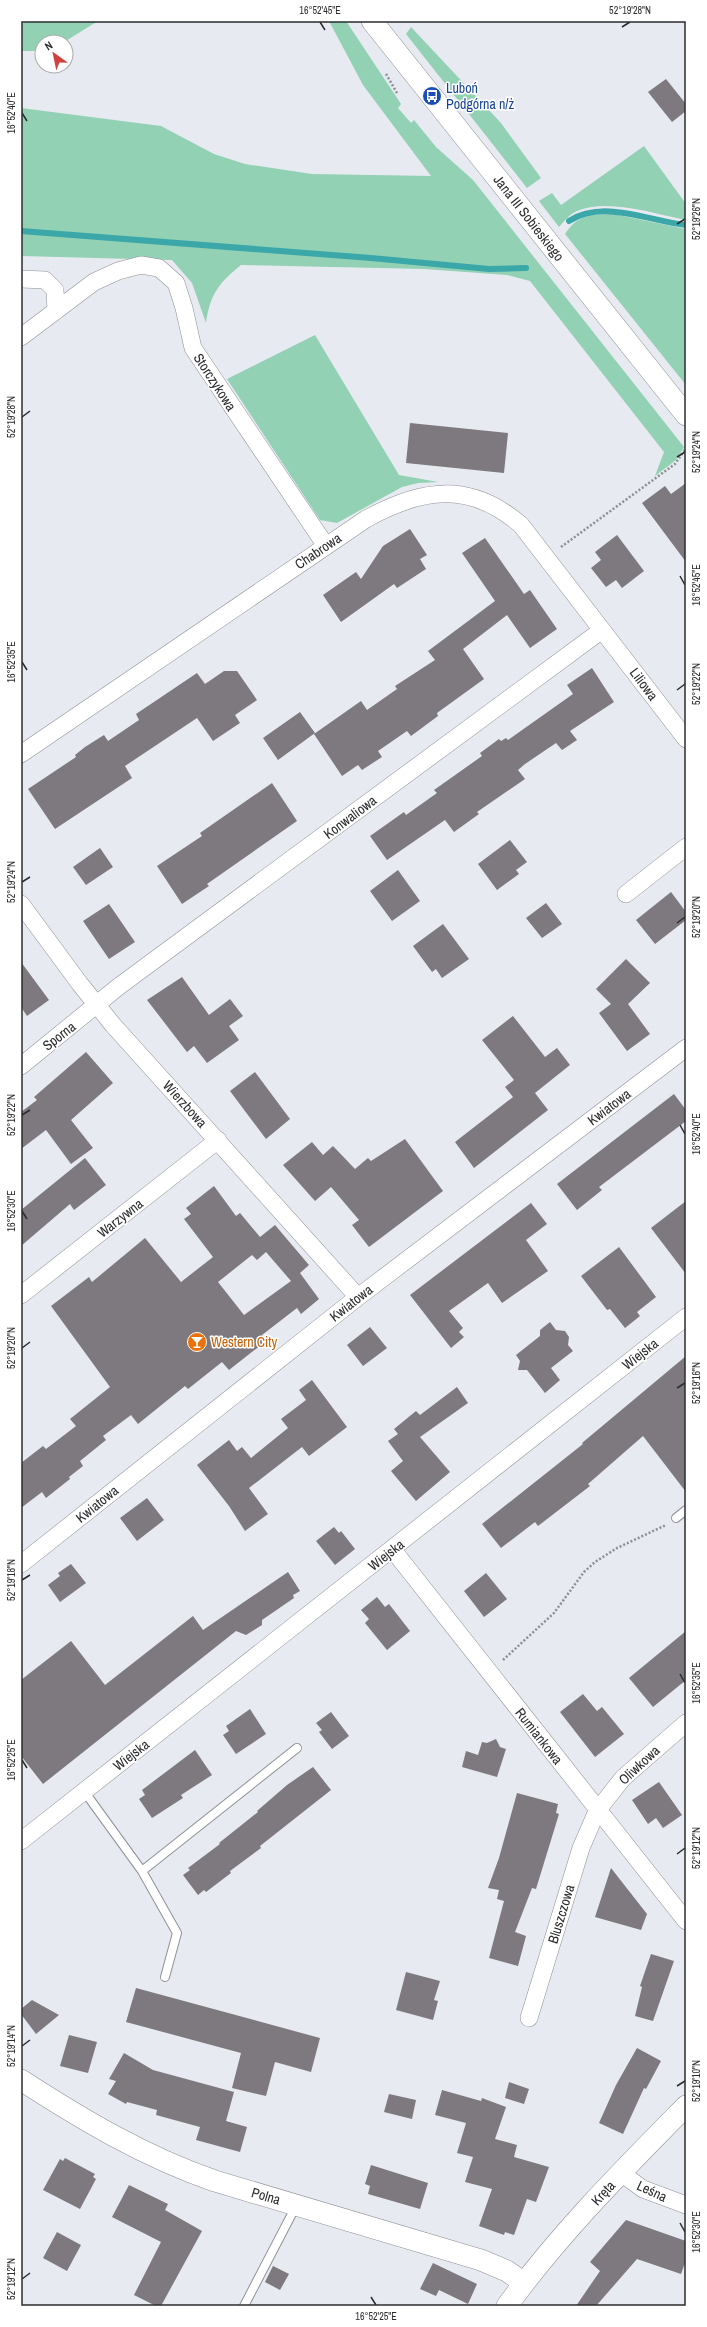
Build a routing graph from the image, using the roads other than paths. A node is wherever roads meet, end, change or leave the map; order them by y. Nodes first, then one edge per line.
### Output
1 (372, 21) edge
2 (21, 279) edge
3 (56, 311) junction
4 (21, 337) edge
5 (686, 416) edge
6 (326, 546) junction
7 (602, 630) junction
8 (686, 739) edge
9 (21, 754) edge
10 (686, 847) edge
11 (626, 894) dead end
12 (21, 904) edge
13 (97, 1005) junction
14 (686, 1048) edge
15 (21, 1066) edge
16 (218, 1140) junction
17 (21, 1295) edge
18 (358, 1297) junction
19 (686, 1317) edge
20 (686, 1510) edge
21 (676, 1518) road end
22 (393, 1550) junction
23 (21, 1564) edge
24 (686, 1723) edge
25 (297, 1748) dead end
26 (84, 1791) junction
27 (598, 1811) junction
28 (21, 1841) edge
29 (142, 1871) junction
30 (686, 1922) edge
31 (165, 1977) dead end
32 (529, 2018) dead end
33 (21, 2080) edge
34 (686, 2106) edge
35 (621, 2172) junction
36 (297, 2205) junction
37 (686, 2205) edge
38 (524, 2283) junction
39 (244, 2306) edge
40 (507, 2306) edge

1 - 5 street, Jana III Sobieskiego
2 - 3 street
3 - 4 street, Storczykowa
3 - 6 street, Storczykowa
6 - 7 street, Chabrowa
6 - 9 street, Chabrowa
7 - 8 street, Liliowa
7 - 13 street, Konwaliowa
10 - 11 street
12 - 13 street, Wierzbowa
13 - 15 street, Sporna
13 - 16 street, Wierzbowa
14 - 18 street, Kwiatowa
16 - 17 street, Warzywna
16 - 18 street, Wierzbowa
18 - 23 street, Kwiatowa
19 - 22 street, Wiejska
20 - 21 lane
22 - 26 street, Wiejska
22 - 27 street, Rumiankowa
24 - 27 street, Oliwkowa
25 - 29 lane
26 - 28 street, Wiejska
26 - 29 lane
27 - 30 street, Rumiankowa
27 - 32 street, Bluszczowa
29 - 31 lane
33 - 36 street, Polna
34 - 35 street, Kręta
35 - 37 street, Leśna
35 - 38 street, Kręta
36 - 38 street, Polna
36 - 39 lane
38 - 40 street, Kręta

